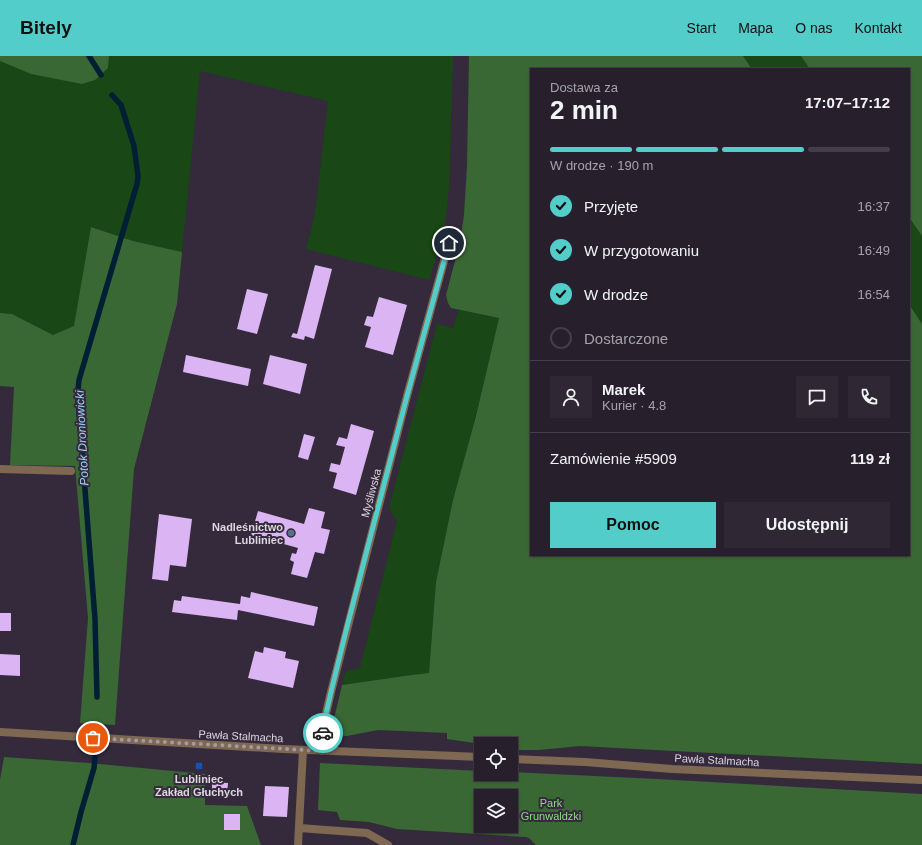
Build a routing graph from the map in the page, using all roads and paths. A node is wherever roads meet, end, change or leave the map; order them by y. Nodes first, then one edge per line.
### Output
1 (449, 243) dead end
2 (0, 469) edge
3 (71, 471) dead end
4 (0, 732) edge
5 (303, 750) junction
6 (322, 751) junction
7 (474, 758) edge
8 (518, 759) edge
9 (922, 780) edge
10 (299, 828) junction
11 (298, 845) edge
12 (388, 845) edge

1 - 6 street, Myśliwska
2 - 3 street
4 - 5 street, Pawła Stalmacha
5 - 6 street, Pawła Stalmacha
5 - 10 street
6 - 7 street, Pawła Stalmacha
8 - 9 street, Pawła Stalmacha
10 - 11 street
10 - 12 street

